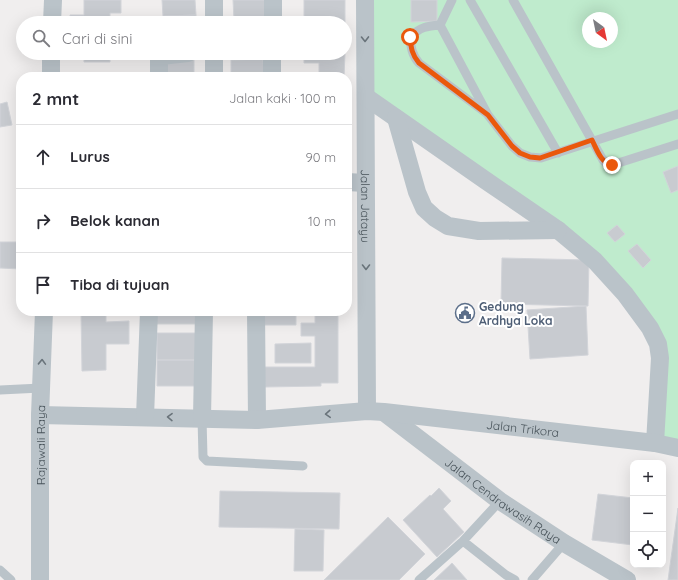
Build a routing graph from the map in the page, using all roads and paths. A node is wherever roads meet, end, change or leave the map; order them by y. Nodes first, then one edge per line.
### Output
1 (53, 0) edge
2 (214, 0) edge
3 (273, 0) edge
4 (365, 0) edge
5 (452, 0) edge
6 (470, 0) edge
7 (513, 0) edge
8 (52, 16) edge
9 (214, 16) edge
10 (273, 16) edge
11 (440, 25) junction
12 (51, 60) edge
13 (160, 60) edge
14 (214, 60) edge
15 (272, 60) edge
16 (51, 72) edge
17 (159, 72) edge
18 (214, 72) edge
19 (272, 72) edge
20 (366, 97) junction
21 (488, 115) junction
22 (677, 116) edge
23 (396, 118) junction
24 (592, 140) junction
25 (678, 144) edge
26 (558, 153) junction
27 (352, 182) edge
28 (365, 183) junction
29 (558, 230) junction
30 (44, 316) edge
31 (149, 316) edge
32 (204, 316) edge
33 (256, 316) edge
34 (41, 388) junction
35 (0, 390) edge
36 (376, 412) junction
37 (40, 415) junction
38 (145, 417) junction
39 (202, 418) junction
40 (257, 420) junction
41 (654, 443) junction
42 (678, 448) edge
43 (303, 466) dead end
44 (500, 501) junction
45 (463, 541) junction
46 (564, 542) junction
47 (0, 570) edge
48 (11, 580) edge
49 (40, 580) edge
50 (419, 580) edge
51 (515, 580) edge
52 (532, 580) edge
53 (627, 580) edge

1 - 8 street
2 - 9 street
3 - 10 street
4 -> 20 street, Jalan Jatayu
5 - 11 lane
6 - 26 lane
7 - 24 lane
11 - 21 lane
11 - 21 lane
12 - 16 street
13 - 17 street
14 - 18 street
15 - 19 street
20 - 23 street
20 - 28 street, Jalan Jatayu
21 - 26 lane
22 - 24 lane
23 - 29 street
23 - 29 street
24 - 25 lane
24 - 26 lane
27 - 28 street
28 -> 36 street, Jalan Jatayu
29 - 41 street
34 -> 30 street, Rajawali Raya
31 - 38 street
32 - 39 street
33 - 40 street
34 - 35 lane
34 - 37 street, Rajawali Raya
36 -> 40 street, Jalan Trikora
36 - 41 street, Jalan Trikora
36 - 44 street, Jalan Cendrawasih Raya
37 - 38 street, Jalan Trikora
37 - 49 street, Rajawali Raya
39 -> 38 street, Jalan Trikora
39 - 40 street, Jalan Trikora
39 - 43 lane
41 - 42 street, Jalan Trikora
44 - 45 lane
44 - 46 street, Jalan Cendrawasih Raya
45 - 50 lane
45 - 51 lane
46 - 52 lane
46 - 53 street, Jalan Cendrawasih Raya
47 - 48 lane

